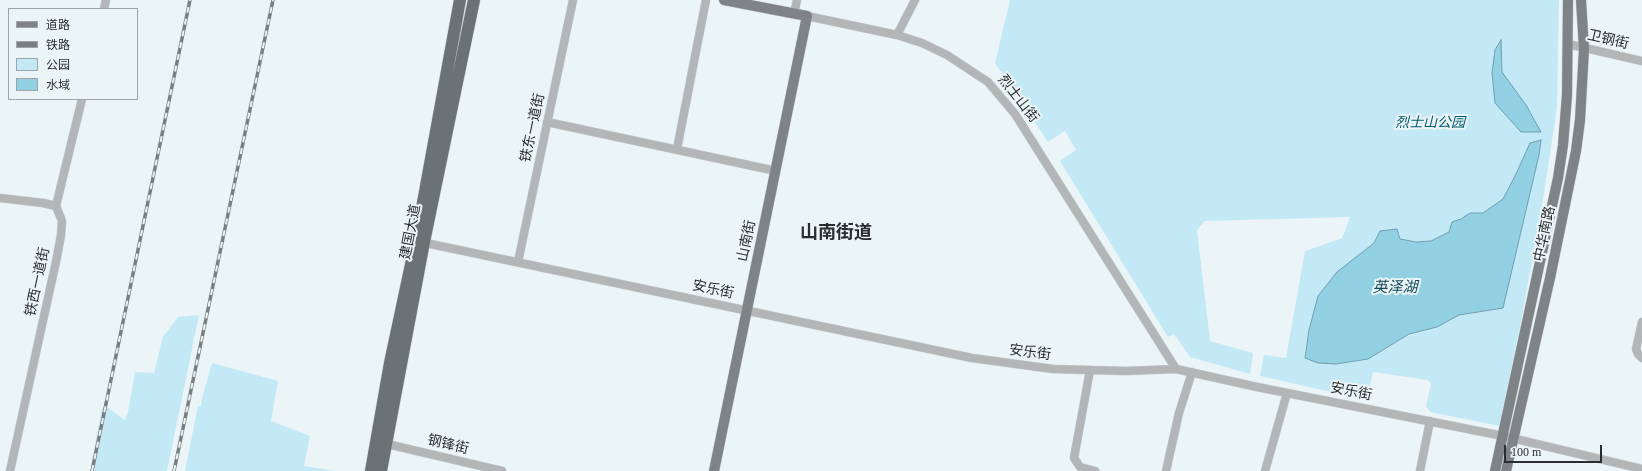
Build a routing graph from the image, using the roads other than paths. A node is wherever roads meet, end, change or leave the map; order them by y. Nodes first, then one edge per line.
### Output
1 (460, 0) edge
2 (474, 0) edge
3 (573, 0) edge
4 (706, 0) edge
5 (724, 0) edge
6 (797, 0) edge
7 (915, 0) edge
8 (1568, 0) edge
9 (1581, 0) edge
10 (794, 14) junction
11 (807, 16) junction
12 (897, 35) junction
13 (1568, 44) junction
14 (1584, 48) junction
15 (1642, 61) edge
16 (82, 100) edge
17 (547, 122) junction
18 (677, 149) junction
19 (776, 171) junction
20 (0, 198) edge
21 (56, 206) junction
22 (420, 242) junction
23 (518, 262) junction
24 (747, 310) junction
25 (1642, 322) edge
26 (1642, 358) edge
27 (390, 363) junction
28 (1176, 369) junction
29 (1090, 370) junction
30 (1192, 372) junction
31 (1287, 393) junction
32 (1430, 421) junction
33 (1503, 436) junction
34 (1514, 438) junction
35 (387, 444) junction
36 (1642, 469) edge
37 (10, 471) edge
38 (363, 471) edge
39 (372, 471) edge
40 (381, 471) edge
41 (502, 471) edge
42 (714, 471) edge
43 (1095, 471) edge
44 (1166, 471) edge
45 (1265, 471) edge
46 (1420, 471) edge
47 (1496, 471) edge
48 (1506, 471) edge

1 - 22 highway, 建国大道
2 - 22 highway, 建国大道
3 - 17 street, 铁东一道街
4 - 18 street
5 - 10 main road, 烈士山街
6 - 10 street
7 - 12 street
8 - 13 main road, 中华南路
9 - 14 main road, 中华南路
10 - 11 main road, 烈士山街
11 - 12 street, 烈士山街
11 - 19 main road, 山南街
12 - 28 street, 烈士山街
13 - 14 street, 卫钢街
13 - 33 main road, 中华南路
14 - 15 street, 卫钢街
14 - 34 main road, 中华南路
16 - 21 street
17 - 18 street
17 - 23 street, 铁东一道街
18 - 19 street
19 - 24 main road, 山南街
20 - 21 street
21 - 37 street, 铁西一道街
22 - 23 street, 安乐街
22 - 27 highway, 建国大道
22 - 35 highway, 建国大道
23 - 24 street, 安乐街
24 - 29 street, 安乐街
24 - 42 main road, 山南街
25 - 26 street
27 - 38 highway
27 - 39 highway, 建国大道
28 - 29 street, 安乐街
28 - 30 street, 安乐街
29 - 43 street
30 - 31 street, 安乐街
30 - 44 street
31 - 32 street, 安乐街
31 - 45 street
32 - 33 street, 安乐街
32 - 46 street
33 - 34 street, 安乐街
33 - 47 main road, 中华南路
34 - 36 street, 安乐街
34 - 48 main road, 中华南路
35 - 40 highway, 建国大道
35 - 41 street, 钢锋街

